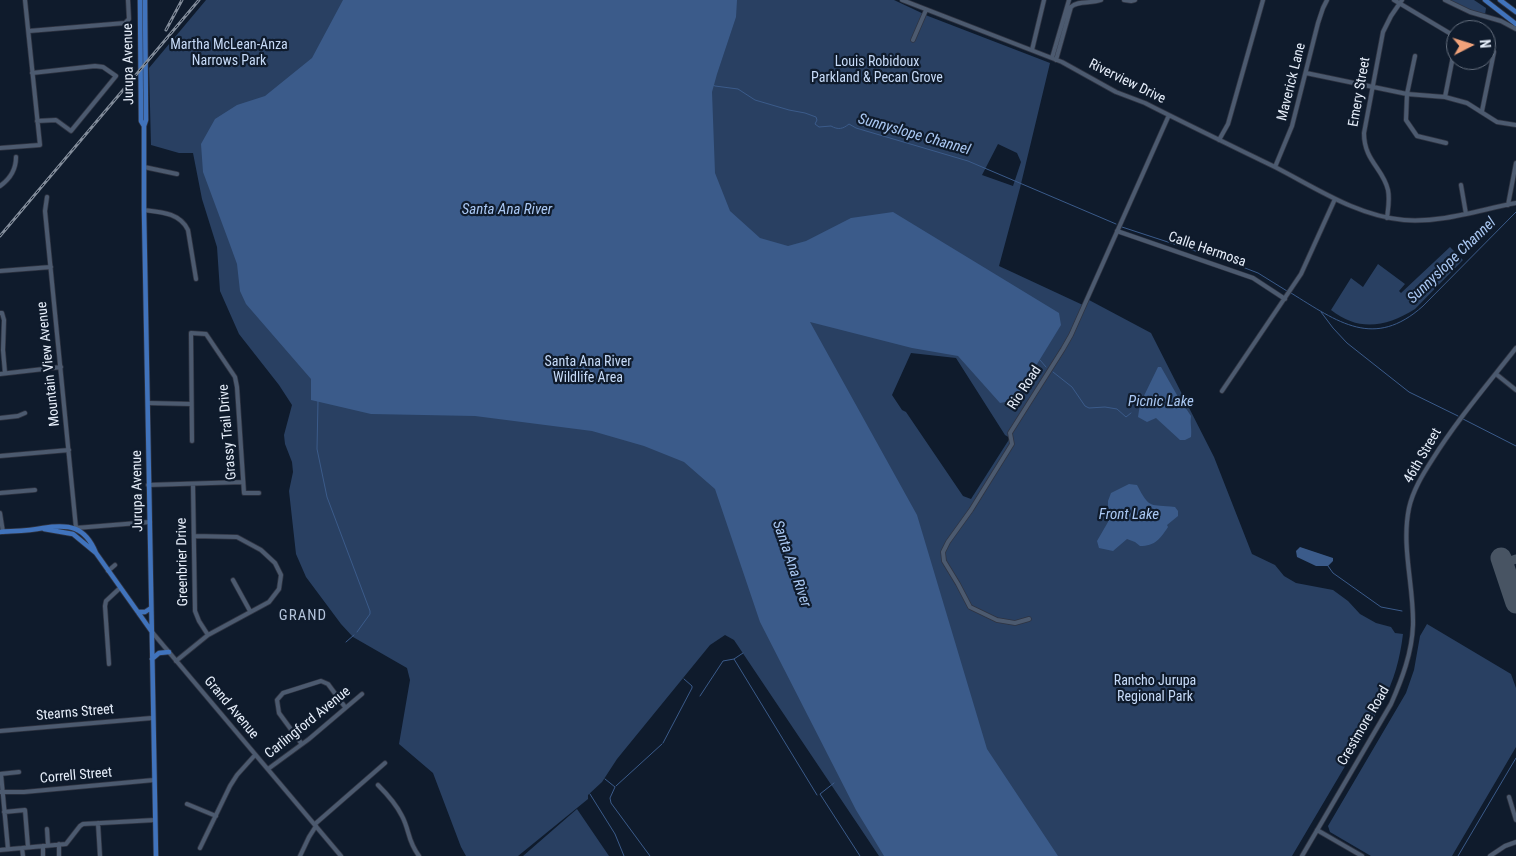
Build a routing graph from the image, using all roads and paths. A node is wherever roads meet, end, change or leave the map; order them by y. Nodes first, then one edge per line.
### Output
1 (25, 0) edge
2 (128, 0) edge
3 (140, 0) edge
4 (144, 0) edge
5 (902, 0) edge
6 (1044, 0) edge
7 (1101, 0) edge
8 (1124, 0) edge
9 (1135, 0) edge
10 (1263, 0) edge
11 (1327, 0) edge
12 (1394, 0) edge
13 (1445, 0) edge
14 (1485, 0) edge
15 (1500, 0) edge
16 (1401, 2) edge
17 (1069, 3) edge
18 (926, 10) junction
19 (1516, 12) edge
20 (1516, 24) edge
21 (1516, 29) edge
22 (29, 31) junction
23 (1446, 32) edge
24 (913, 40) dead end
25 (1032, 50) junction
26 (1415, 56) dead end
27 (1054, 59) junction
28 (1450, 70) edge
29 (1490, 70) edge
30 (32, 73) junction
31 (1306, 73) junction
32 (1372, 87) junction
33 (1408, 94) junction
34 (1444, 97) junction
35 (1482, 111) junction
36 (1169, 115) junction
37 (37, 121) junction
38 (1516, 125) edge
39 (144, 126) junction
40 (1219, 140) junction
41 (1446, 143) dead end
42 (0, 148) edge
43 (16, 157) dead end
44 (1516, 163) edge
45 (144, 167) junction
46 (1275, 167) junction
47 (177, 174) dead end
48 (1461, 185) dead end
49 (0, 186) edge
50 (47, 197) dead end
51 (1335, 199) junction
52 (1516, 203) edge
53 (1508, 205) junction
54 (144, 210) junction
55 (1466, 214) junction
56 (1387, 218) junction
57 (1119, 227) junction
58 (51, 267) junction
59 (0, 271) edge
60 (196, 279) dead end
61 (1286, 296) junction
62 (1, 313) edge
63 (1516, 348) edge
64 (61, 367) junction
65 (5, 373) junction
66 (0, 374) edge
67 (1496, 374) junction
68 (1516, 390) edge
69 (1222, 391) dead end
70 (148, 403) junction
71 (191, 404) junction
72 (24, 413) dead end
73 (0, 418) edge
74 (192, 441) dead end
75 (69, 450) junction
76 (0, 456) edge
77 (243, 482) junction
78 (148, 485) junction
79 (192, 485) junction
80 (35, 490) dead end
81 (0, 493) edge
82 (259, 493) dead end
83 (0, 513) edge
84 (150, 522) junction
85 (43, 528) junction
86 (76, 528) junction
87 (1, 532) edge
88 (73, 534) junction
89 (194, 536) junction
90 (96, 553) junction
91 (115, 565) dead end
92 (108, 571) junction
93 (233, 580) dead end
94 (120, 588) junction
95 (1411, 597) joint
96 (151, 608) junction
97 (250, 610) junction
98 (138, 612) junction
99 (1029, 619) dead end
100 (152, 632) junction
101 (208, 635) junction
102 (169, 652) junction
103 (152, 659) junction
104 (176, 661) junction
105 (109, 664) dead end
106 (362, 694) dead end
107 (345, 707) junction
108 (152, 718) junction
109 (0, 731) edge
110 (301, 743) junction
111 (255, 755) junction
112 (385, 763) dead end
113 (268, 769) junction
114 (19, 772) dead end
115 (0, 774) edge
116 (154, 780) junction
117 (378, 785) dead end
118 (1, 792) edge
119 (1508, 797) dead end
120 (187, 804) dead end
121 (4, 812) junction
122 (216, 816) junction
123 (155, 820) junction
124 (1516, 820) edge
125 (98, 823) junction
126 (315, 825) junction
127 (47, 829) dead end
128 (1317, 830) junction
129 (1516, 842) edge
130 (59, 844) junction
131 (48, 845) junction
132 (42, 846) junction
133 (28, 847) junction
134 (22, 848) junction
135 (200, 848) dead end
136 (8, 849) junction
137 (1, 850) edge
138 (3, 856) edge
139 (23, 856) edge
140 (43, 856) edge
141 (59, 856) edge
142 (100, 856) edge
143 (156, 856) edge
144 (300, 856) edge
145 (341, 856) edge
146 (419, 856) edge
147 (1302, 856) edge
148 (1362, 856) edge
149 (1490, 856) edge

1 - 22 street
2 - 22 street
3 - 39 main road, Jurupa Avenue
4 - 39 main road, Jurupa Avenue
5 - 18 street, Riverview Drive
6 - 25 street
7 - 17 street
8 - 9 street
10 - 40 street
11 - 31 street, Maverick Lane
12 - 16 street
13 - 21 street
14 - 20 main road
15 - 19 main road
16 - 23 street
16 - 32 street, Emery Street
17 - 27 street
18 - 24 street
18 - 25 street, Riverview Drive
22 - 30 street
25 - 27 street, Riverview Drive
26 - 33 street
27 - 36 street, Riverview Drive
28 - 34 street
29 - 35 street
30 - 37 street
30 - 37 street
31 - 32 street
31 - 46 street, Maverick Lane
32 - 33 street
32 - 56 street, Emery Street
33 - 34 street
33 - 41 street
34 - 35 street
35 - 38 street
36 - 40 street, Riverview Drive
36 - 57 street, Rio Road
37 - 42 street
39 - 45 main road, Jurupa Avenue
40 - 46 street, Riverview Drive
43 - 49 street
44 - 53 street
45 - 47 street
45 - 54 main road, Jurupa Avenue
46 - 51 street, Riverview Drive
48 - 55 street
50 - 58 street, Mountain View Avenue
51 - 56 street, Riverview Drive
51 - 61 street
52 - 53 street, Riverview Drive
53 - 55 street, Riverview Drive
54 - 60 street
54 - 70 main road, Jurupa Avenue
55 - 56 street, Riverview Drive
57 - 61 street, Calle Hermosa
57 - 99 street, Rio Road
58 - 59 street
58 - 64 street, Mountain View Avenue
61 - 69 street
62 - 65 street
63 - 67 street, 46th Street
64 - 65 street
64 - 75 street, Mountain View Avenue
65 - 66 street
67 - 68 street
67 - 95 street, 46th Street
70 - 71 street
70 - 78 main road, Jurupa Avenue
71 - 74 street
71 - 77 street, Grassy Trail Drive
72 - 73 street
75 - 76 street
75 - 86 street, Mountain View Avenue
77 - 79 street
77 - 82 street, Grassy Trail Drive
78 - 79 street
78 - 84 main road, Jurupa Avenue
79 - 89 street, Greenbrier Drive
80 - 81 street
83 - 87 street
84 - 86 street
84 - 96 main road, Jurupa Avenue
85 - 86 main road
85 - 87 main road
85 - 88 main road
86 - 88 street
86 - 90 main road, Grand Avenue
88 - 90 main road, Grand Avenue
89 - 97 street
89 - 101 street, Greenbrier Drive
90 - 92 main road, Grand Avenue
91 - 92 street
92 - 94 main road, Grand Avenue
93 - 97 street
94 - 98 main road, Grand Avenue
94 - 105 street
95 - 128 street, Crestmore Road
96 - 98 main road
96 - 100 main road, Jurupa Avenue
97 - 101 street
98 - 100 main road, Grand Avenue
100 - 102 street, Grand Avenue
100 - 103 main road, Jurupa Avenue
101 - 104 street
102 - 103 main road
102 - 104 street, Grand Avenue
103 - 108 main road, Jurupa Avenue
104 - 111 street, Grand Avenue
106 - 107 street, Carlingford Avenue
107 - 110 street, Carlingford Avenue
107 - 110 street
108 - 109 street, Stearns Street
108 - 116 main road, Jurupa Avenue
110 - 113 street, Carlingford Avenue
111 - 113 street, Grand Avenue
111 - 122 street, Carlingford Avenue
112 - 126 street
113 - 126 street, Grand Avenue
114 - 115 street
115 - 118 street
116 - 118 street, Correll Street
116 - 123 main road, Jurupa Avenue
117 - 146 street
118 - 121 street
119 - 124 street
120 - 122 street
121 - 133 street
121 - 136 street
122 - 135 street, Carlingford Avenue
123 - 125 street
123 - 143 main road, Jurupa Avenue
125 - 130 street
125 - 142 street
126 - 144 street
126 - 145 street, Grand Avenue
127 - 131 street
128 - 147 street, Crestmore Road
128 - 148 street
129 - 149 street
130 - 131 street
130 - 141 street
131 - 132 street
132 - 133 street
132 - 140 street
133 - 134 street
134 - 136 street
134 - 139 street
136 - 137 street
137 - 138 street

